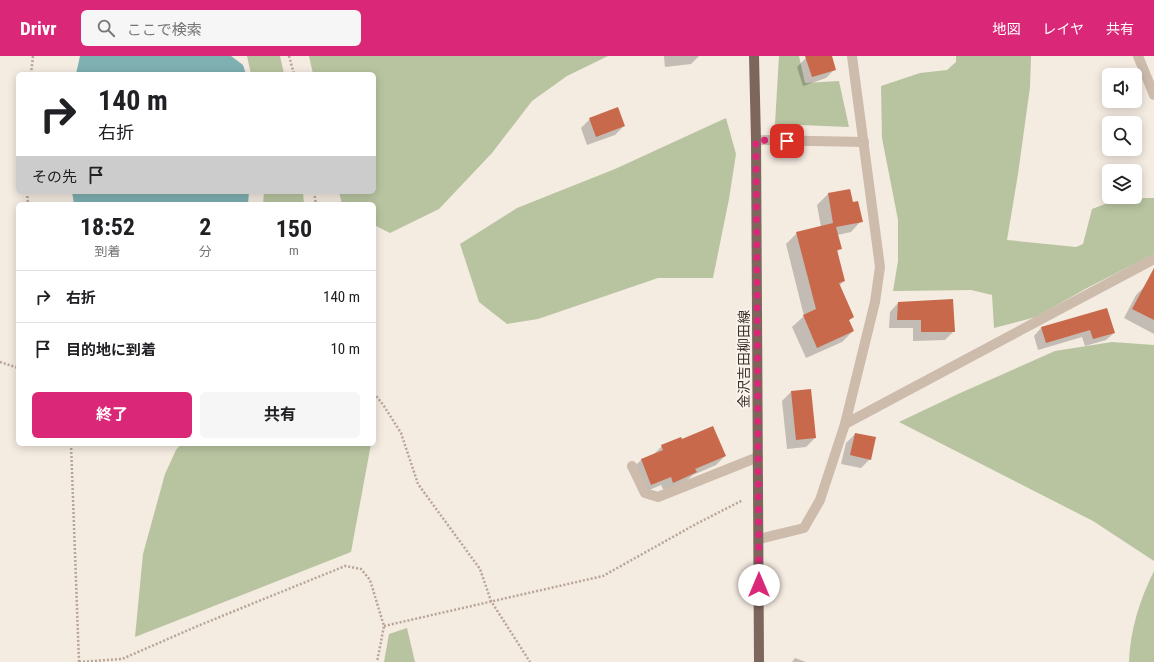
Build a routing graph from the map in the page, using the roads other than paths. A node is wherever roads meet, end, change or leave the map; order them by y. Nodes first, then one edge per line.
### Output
1 (754, 56) edge
2 (852, 56) edge
3 (1138, 56) edge
4 (1154, 95) edge
5 (756, 140) junction
6 (864, 142) junction
7 (1154, 260) edge
8 (845, 424) junction
9 (758, 457) junction
10 (632, 466) dead end
11 (759, 539) junction
12 (759, 662) edge

1 - 5 main road, 金沢吉田柳田線
2 - 6 street
3 - 4 street
5 - 6 street
5 - 9 main road, 金沢吉田柳田線
6 - 8 street
7 - 8 street
8 - 11 street
9 - 10 street
9 - 11 main road, 金沢吉田柳田線
11 - 12 main road, 金沢吉田柳田線

